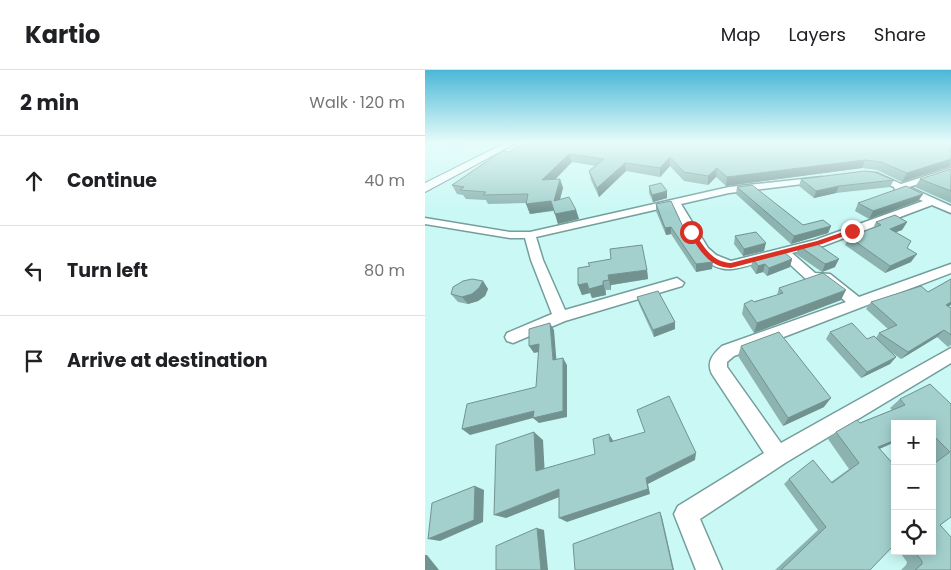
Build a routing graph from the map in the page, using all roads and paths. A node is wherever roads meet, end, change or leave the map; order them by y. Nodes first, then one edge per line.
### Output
1 (452, 165) edge
2 (468, 165) edge
3 (951, 171) edge
4 (862, 173) edge
5 (834, 177) edge
6 (425, 179) edge
7 (425, 188) edge
8 (898, 188) junction
9 (675, 202) junction
10 (930, 202) junction
11 (951, 210) edge
12 (425, 221) edge
13 (530, 235) junction
14 (784, 253) junction
15 (948, 274) edge
16 (677, 283) dead end
17 (858, 304) junction
18 (560, 317) junction
19 (513, 336) dead end
20 (951, 355) edge
21 (778, 456) junction
22 (709, 570) edge

1 - 6 main road
2 - 7 main road
3 - 8 street
4 - 8 street
5 - 9 street
8 - 10 street
9 - 13 street
9 - 14 street
10 - 11 street
10 - 14 street
12 - 13 street
13 - 18 street
14 - 17 street
15 - 17 street
16 - 18 street
17 - 21 street
18 - 19 street
20 - 21 street
21 - 22 street

